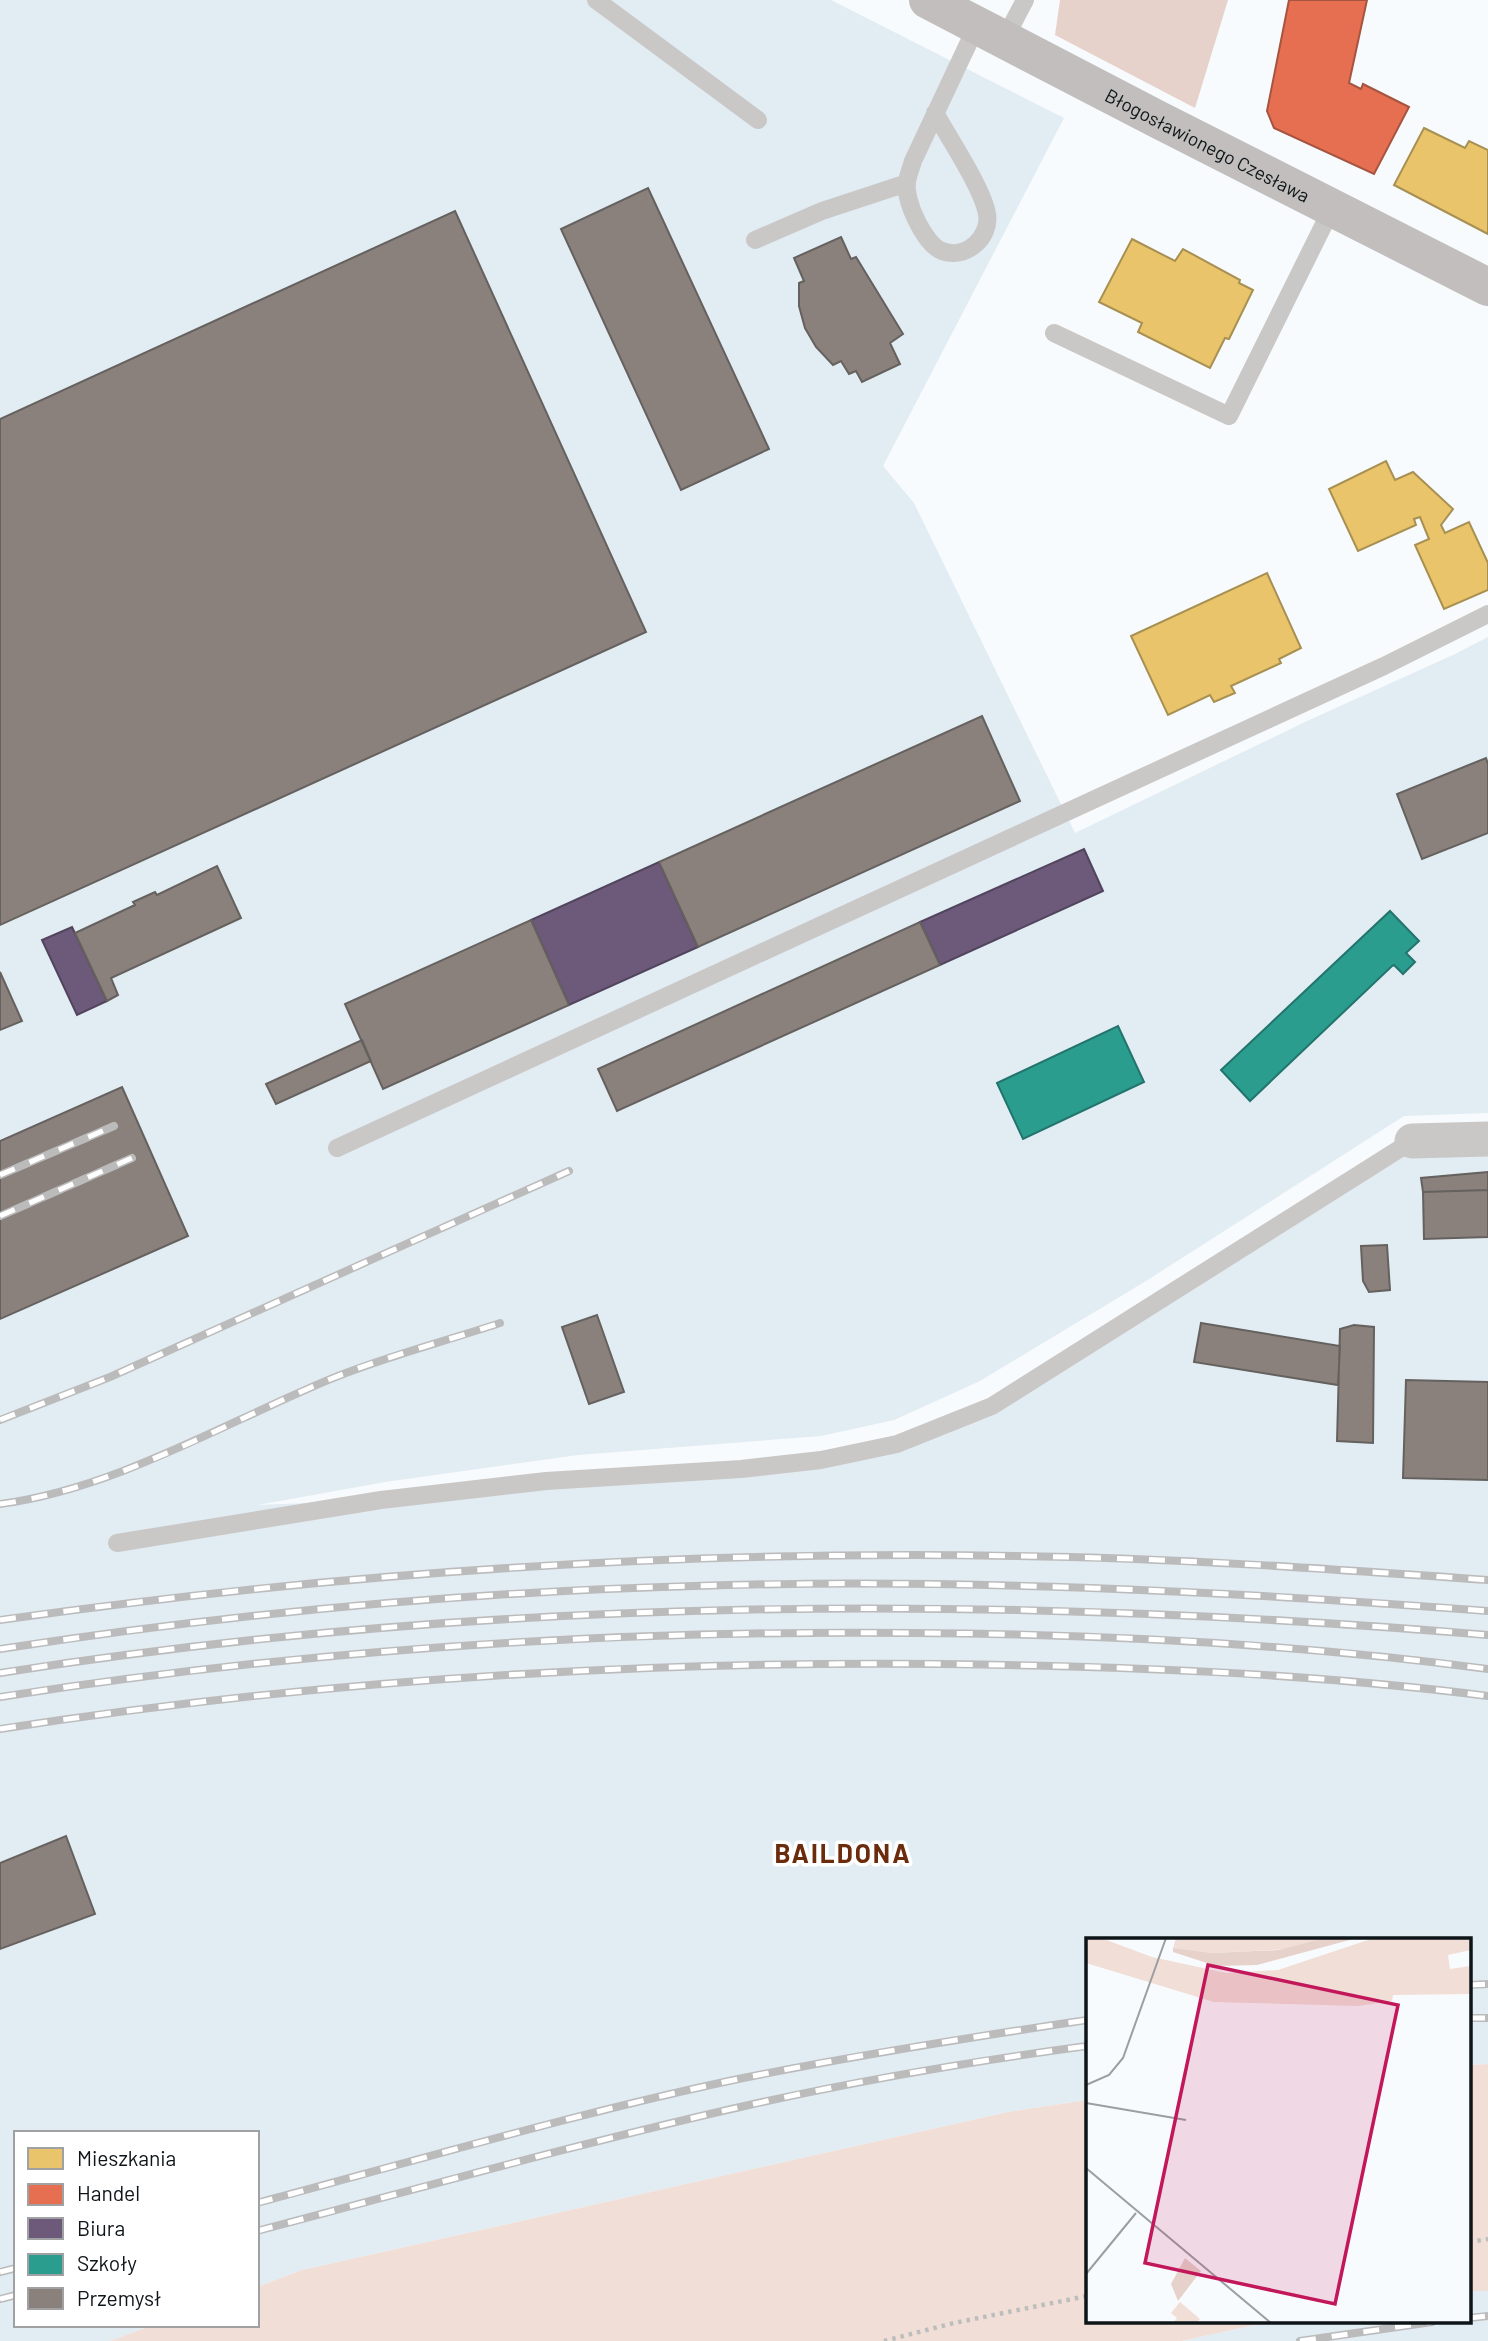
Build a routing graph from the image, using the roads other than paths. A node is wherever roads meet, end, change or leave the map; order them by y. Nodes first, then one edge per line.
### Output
1 (596, 0) edge
2 (928, 0) edge
3 (1025, 0) edge
4 (991, 32) junction
5 (935, 113) junction
6 (758, 120) dead end
7 (907, 183) junction
8 (1332, 208) junction
9 (755, 240) dead end
10 (1488, 287) edge
11 (1054, 333) dead end
12 (1488, 614) edge
13 (1488, 1139) edge
14 (1412, 1141) joint
15 (337, 1148) dead end
16 (117, 1543) dead end

1 - 6 lane
2 - 4 street, Błogosławionego Czesława
3 - 4 lane
4 - 5 lane
4 - 8 street, Błogosławionego Czesława
5 - 7 lane
5 - 7 lane
7 - 9 lane
8 - 10 street, Błogosławionego Czesława
8 - 11 lane
12 - 15 lane
13 - 14 street
14 - 16 lane

